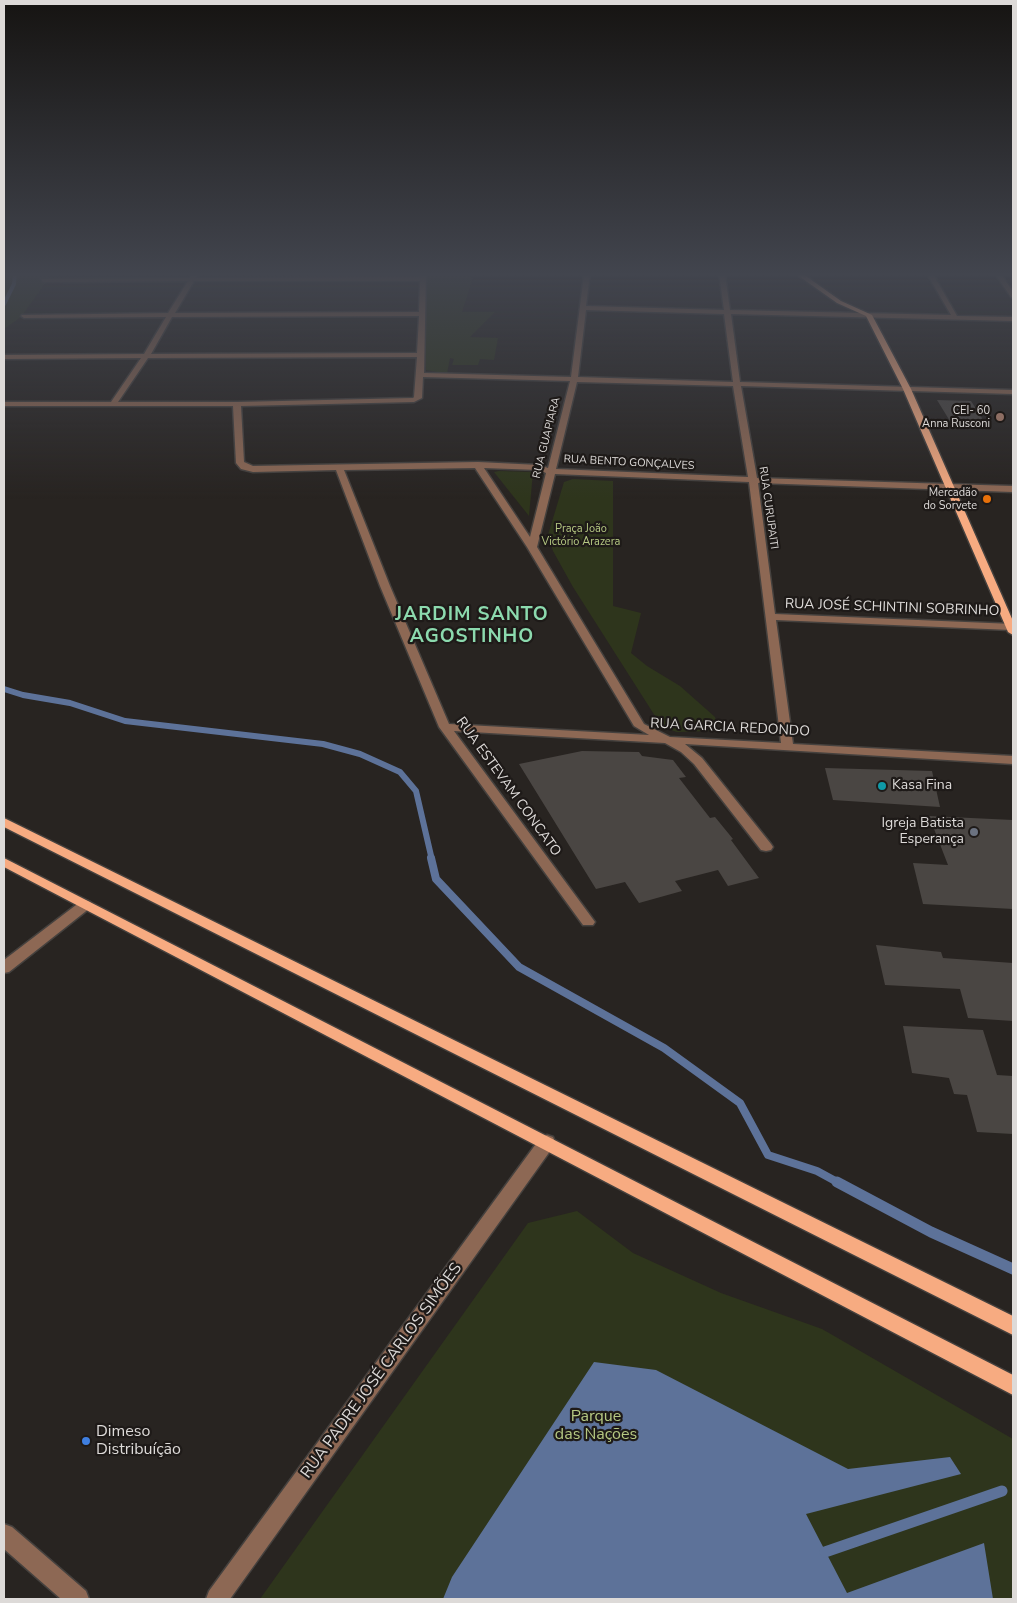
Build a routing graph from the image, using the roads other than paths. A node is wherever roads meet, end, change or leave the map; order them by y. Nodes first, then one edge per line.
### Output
1 (150, 349) edge
2 (421, 349) edge
3 (577, 349) edge
4 (731, 349) edge
5 (886, 349) edge
6 (421, 355) junction
7 (146, 356) junction
8 (4, 357) edge
9 (420, 375) junction
10 (574, 379) junction
11 (736, 384) junction
12 (906, 389) junction
13 (1013, 392) edge
14 (4, 404) edge
15 (113, 404) junction
16 (237, 404) junction
17 (478, 466) junction
18 (339, 467) junction
19 (550, 471) junction
20 (753, 480) junction
21 (948, 486) junction
22 (1013, 488) edge
23 (532, 547) junction
24 (772, 617) junction
25 (1012, 629) edge
26 (445, 727) junction
27 (664, 739) junction
28 (787, 746) junction
29 (1013, 760) edge
30 (4, 822) edge
31 (766, 847) dead end
32 (4, 862) edge
33 (85, 905) junction
34 (588, 922) dead end
35 (4, 968) edge
36 (546, 1142) junction
37 (1013, 1326) edge
38 (1013, 1385) edge
39 (4, 1536) edge
40 (78, 1599) edge
41 (217, 1599) edge

1 - 7 street
2 - 6 street
3 - 10 street, RUA GUAPIARA
4 - 11 street, RUA CURUPAITI
5 - 12 main road
6 - 7 street
6 - 9 street
7 - 8 street
7 - 15 street
9 - 10 street
9 - 16 street
10 - 11 street
10 - 19 street, RUA GUAPIARA
11 - 12 street
11 - 20 street, RUA CURUPAITI
12 - 13 street
12 - 21 main road
14 - 15 street
15 - 16 street
16 - 18 street, RUA BENTO GONÇALVES
17 - 18 street, RUA BENTO GONÇALVES
17 - 19 street, RUA BENTO GONÇALVES
17 - 23 street
18 - 26 street, RUA ESTEVAM CONCATO
19 - 20 street, RUA BENTO GONÇALVES
19 - 23 street, RUA GUAPIARA
20 - 21 street, RUA BENTO GONÇALVES
20 - 24 street, RUA CURUPAITI
21 - 22 street, RUA BENTO GONÇALVES
21 - 25 main road
23 - 27 street
24 - 25 street, RUA JOSÉ SCHINTINI SOBRINHO
24 - 28 street, RUA CURUPAITI
26 - 27 street, RUA GARCIA REDONDO
26 - 34 street, RUA ESTEVAM CONCATO
27 - 28 street, RUA GARCIA REDONDO
27 - 31 street
28 - 29 street, RUA GARCIA REDONDO
30 - 37 main road
32 - 33 main road
33 - 35 street
33 - 36 main road
36 - 38 main road
36 - 41 street, RUA PADRE JOSÉ CARLOS SIMÕES
39 - 40 street

